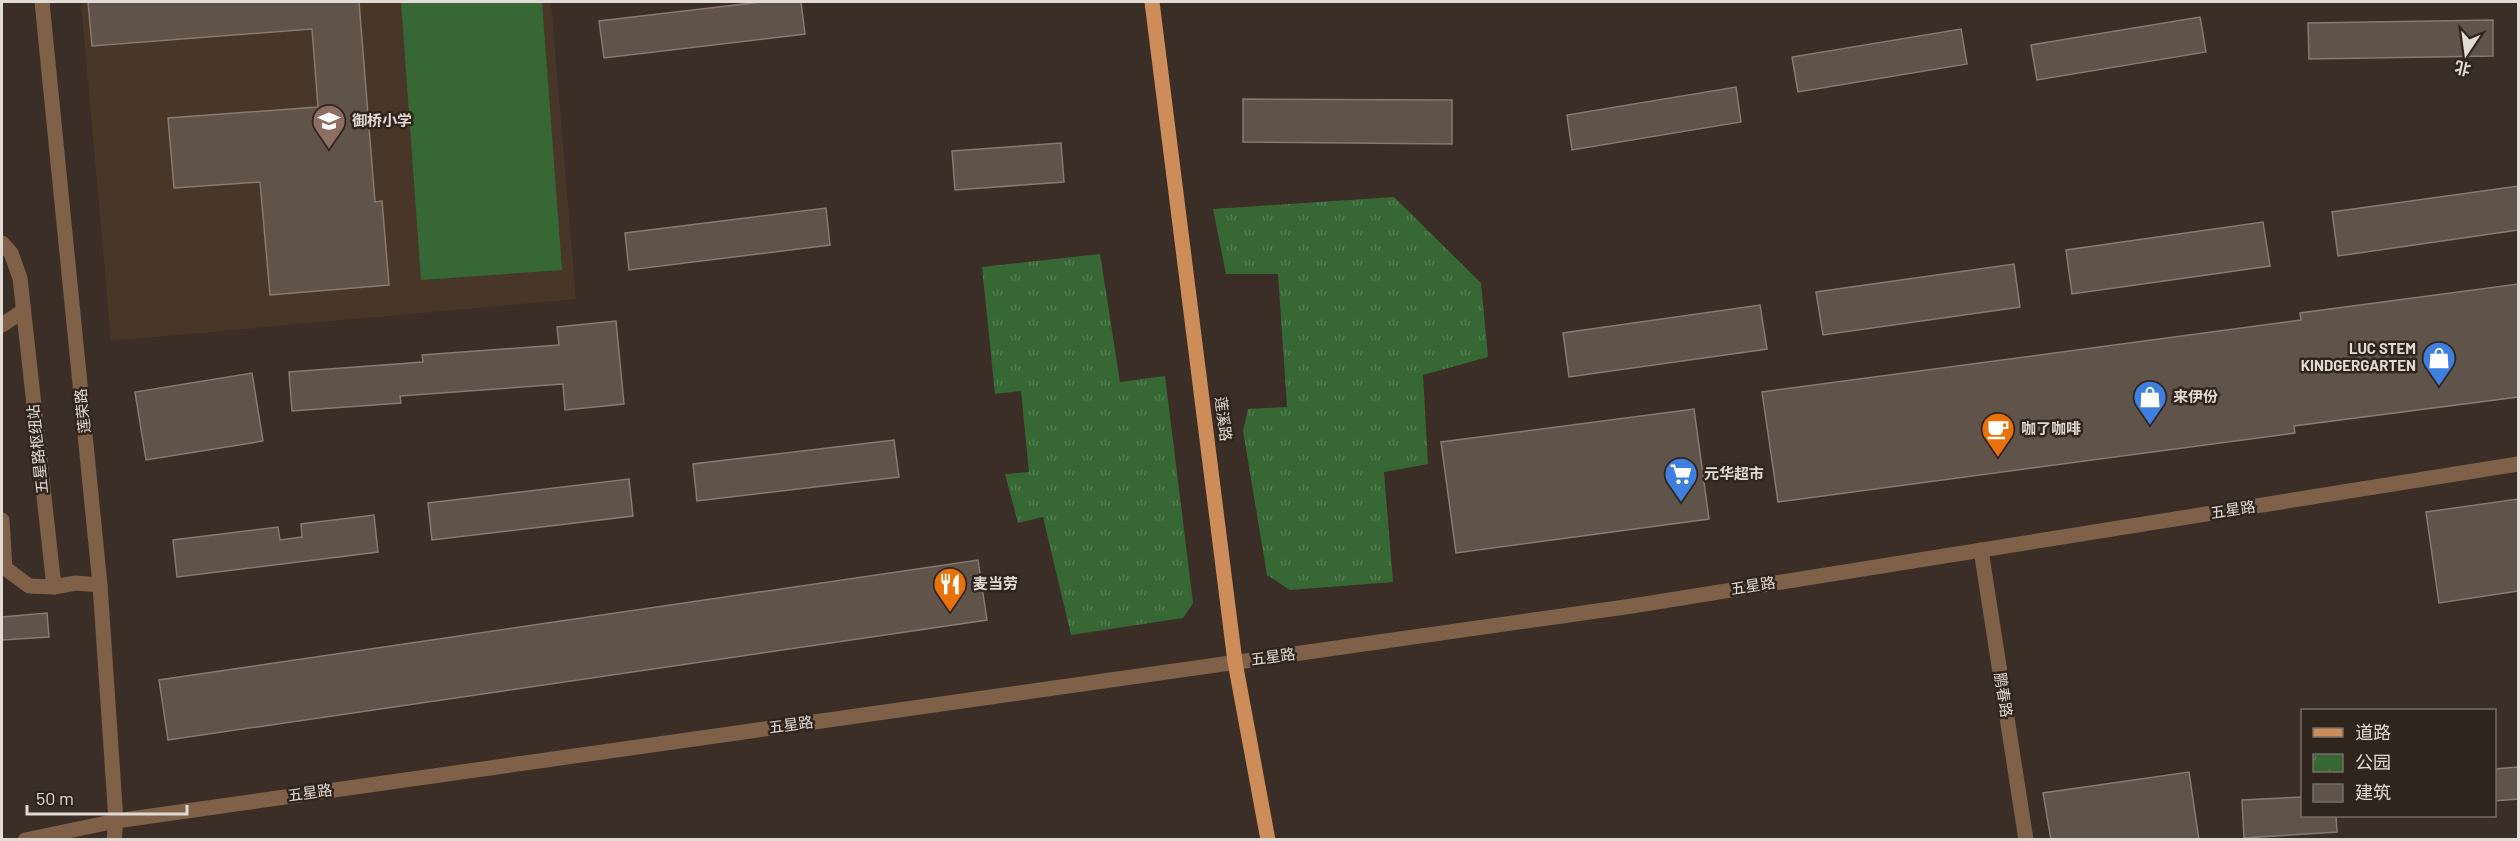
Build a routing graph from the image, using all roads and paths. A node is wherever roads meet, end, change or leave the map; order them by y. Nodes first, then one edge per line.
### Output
1 (42, 2) edge
2 (1152, 2) edge
3 (2, 243) edge
4 (23, 310) junction
5 (2, 324) edge
6 (2518, 464) edge
7 (2, 520) edge
8 (1981, 550) junction
9 (100, 585) junction
10 (54, 587) junction
11 (1235, 662) junction
12 (116, 821) junction
13 (25, 840) edge
14 (114, 840) edge
15 (1268, 840) edge
16 (2026, 840) edge

1 - 9 street, 莲荣路
2 - 11 main road, 莲溪路
3 - 4 street, 五星路枢纽站
4 - 5 street
4 - 10 street, 五星路枢纽站
6 - 8 street, 五星路
7 - 10 street
8 - 11 street, 五星路
8 - 16 street, 鹏春路
9 - 10 street
9 - 12 street, 莲荣路
11 - 12 street, 五星路
11 - 15 main road, 莲溪路
12 - 13 street, 五星路
12 - 14 street, 莲荣路

